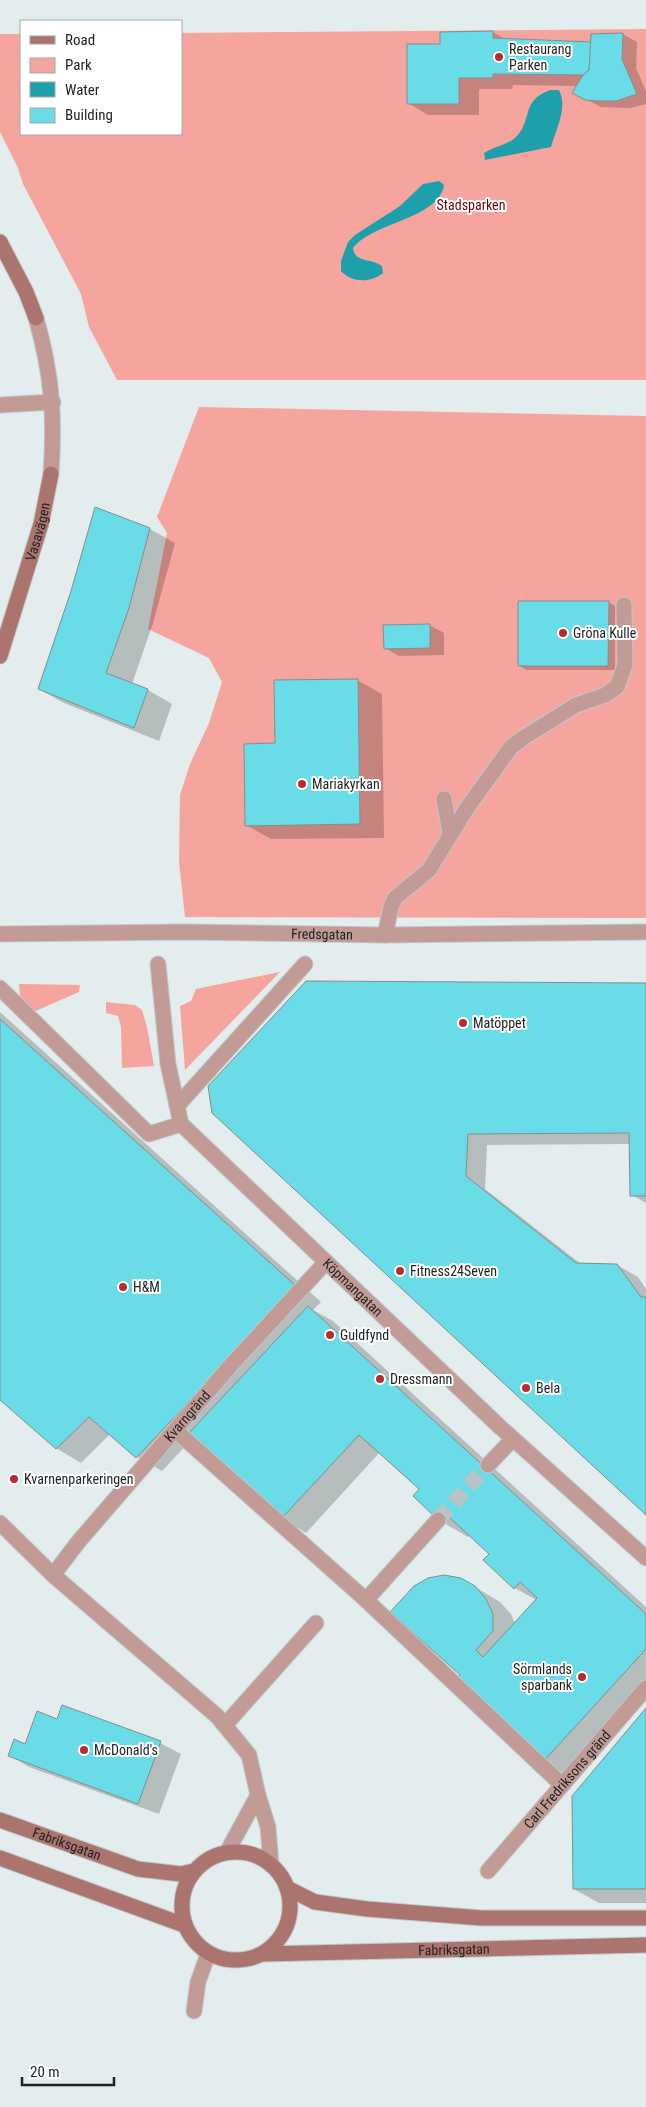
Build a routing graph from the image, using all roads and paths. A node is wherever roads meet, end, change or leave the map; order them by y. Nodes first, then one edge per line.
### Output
1 (0, 242) edge
2 (53, 402) junction
3 (0, 405) edge
4 (624, 605) dead end
5 (0, 656) edge
6 (444, 799) dead end
7 (450, 833) junction
8 (646, 932) edge
9 (0, 934) edge
10 (385, 935) junction
11 (158, 964) dead end
12 (305, 964) dead end
13 (0, 988) edge
14 (177, 1106) junction
15 (181, 1124) junction
16 (326, 1262) junction
17 (175, 1430) junction
18 (513, 1439) junction
19 (488, 1465) tunnel mouth
20 (438, 1520) tunnel mouth
21 (0, 1523) edge
22 (646, 1558) edge
23 (53, 1575) junction
24 (366, 1600) junction
25 (316, 1623) dead end
26 (646, 1688) edge
27 (225, 1726) junction
28 (562, 1785) junction
29 (258, 1795) junction
30 (0, 1820) edge
31 (227, 1852) junction
32 (0, 1858) edge
33 (271, 1864) junction
34 (194, 1871) junction
35 (488, 1871) dead end
36 (288, 1888) junction
37 (646, 1918) edge
38 (184, 1925) junction
39 (646, 1945) edge
40 (208, 1954) junction
41 (263, 1954) junction
42 (194, 2011) dead end

1 - 2 street, Vasavägen
2 - 3 street
2 - 5 street, Vasavägen
4 - 7 street
6 - 7 street
7 - 10 street
8 - 10 street, Fredsgatan
9 - 10 street, Fredsgatan
11 - 14 street
12 - 14 street
13 - 15 street
14 - 15 street
15 - 16 street, Köpmangatan
16 - 17 street, Kvarngränd
16 - 18 street, Köpmangatan
17 - 23 street, Kvarngränd
17 - 24 street
18 - 19 street
18 - 22 street, Köpmangatan
20 - 24 street
21 - 23 street
23 - 27 street
24 - 28 street
25 - 27 street
26 - 28 street, Carl Fredriksons gränd
27 - 29 street
28 - 35 street, Carl Fredriksons gränd
29 - 31 street
29 - 33 street
30 - 34 street, Fabriksgatan
31 - 33 street
31 - 34 street
32 - 38 street
33 - 36 street
34 - 38 street
36 - 37 street
36 - 41 street
38 - 40 street
39 - 41 street, Fabriksgatan
40 - 41 street
40 - 42 street

